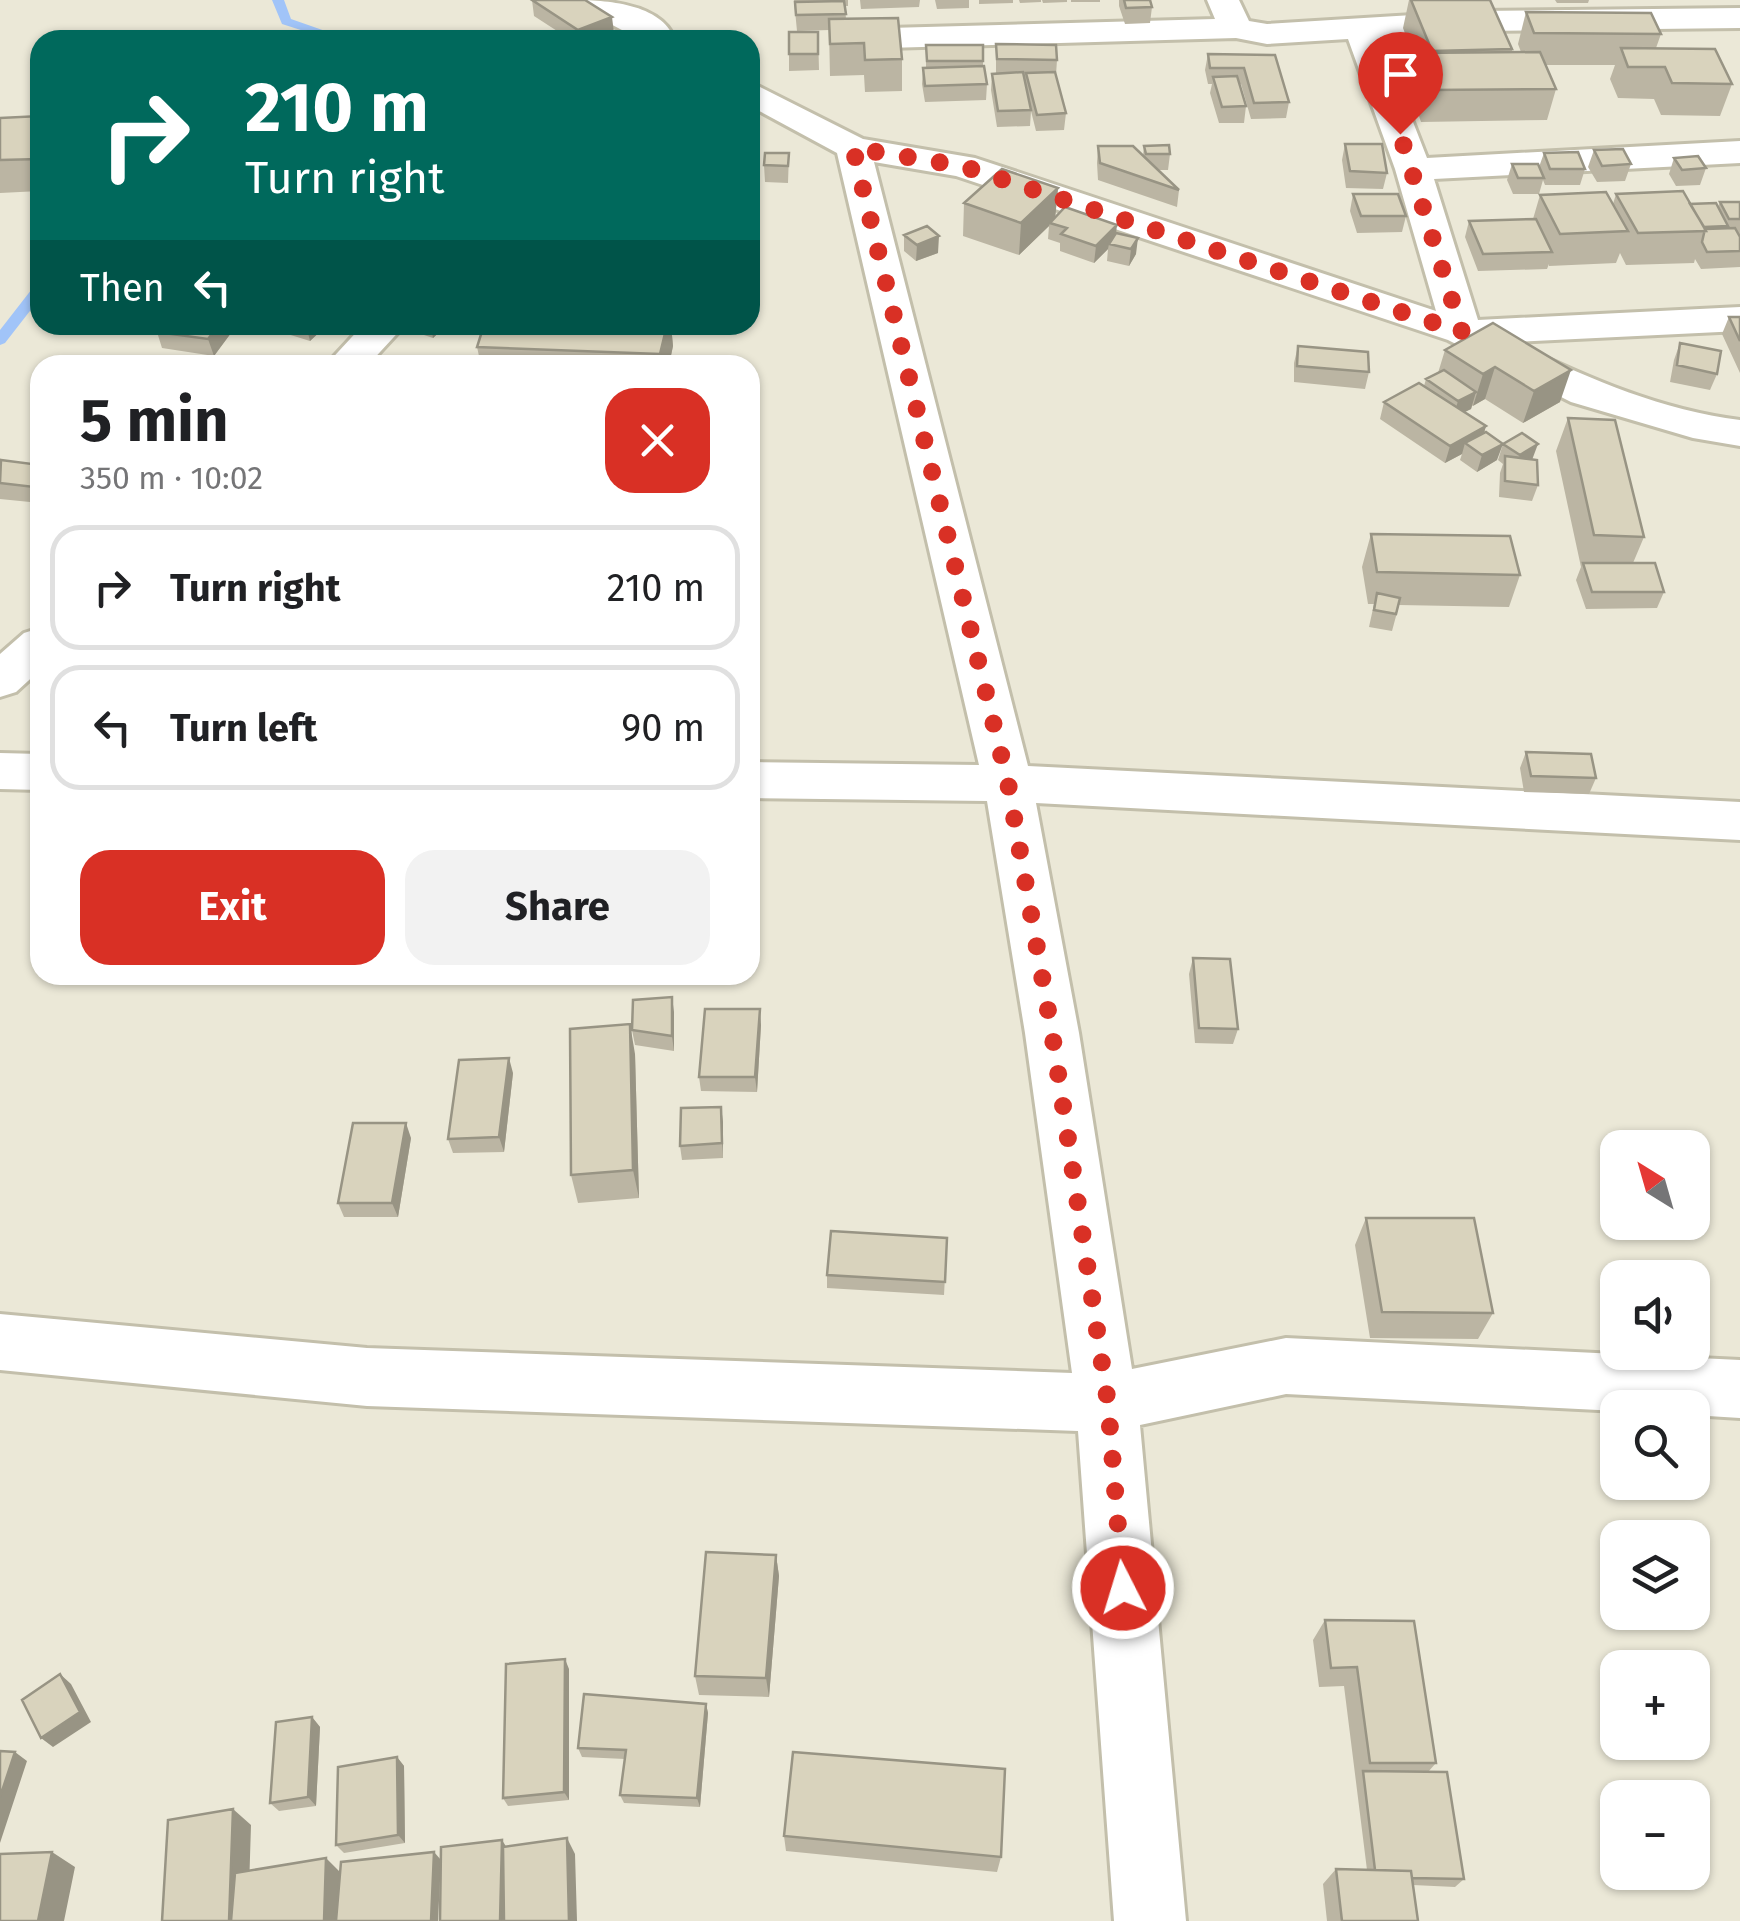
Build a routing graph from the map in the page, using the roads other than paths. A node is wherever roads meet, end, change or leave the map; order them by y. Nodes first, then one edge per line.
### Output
1 (590, 0) edge
2 (1473, 10) edge
3 (1230, 14) edge
4 (1730, 19) edge
5 (1360, 28) junction
6 (654, 30) edge
7 (852, 39) edge
8 (760, 97) edge
9 (853, 148) junction
10 (1740, 152) edge
11 (1413, 169) junction
12 (1740, 319) edge
13 (1462, 332) junction
14 (375, 335) edge
15 (356, 355) edge
16 (1740, 433) edge
17 (30, 653) edge
18 (0, 680) edge
19 (0, 772) edge
20 (30, 772) edge
21 (760, 780) edge
22 (1008, 783) junction
23 (1740, 821) edge
24 (0, 1342) edge
25 (1740, 1389) edge
26 (1108, 1403) junction
27 (1150, 1921) edge

1 - 6 street
2 - 4 street
2 - 5 street
3 - 5 street
3 - 7 street
5 - 11 street
8 - 9 street
9 - 13 street
9 - 22 street
10 - 11 street
11 - 13 street
12 - 13 street
13 - 16 street
14 - 15 street
17 - 18 street
19 - 20 street
21 - 22 street
22 - 23 street
22 - 26 street
24 - 26 street
25 - 26 street
26 - 27 street

